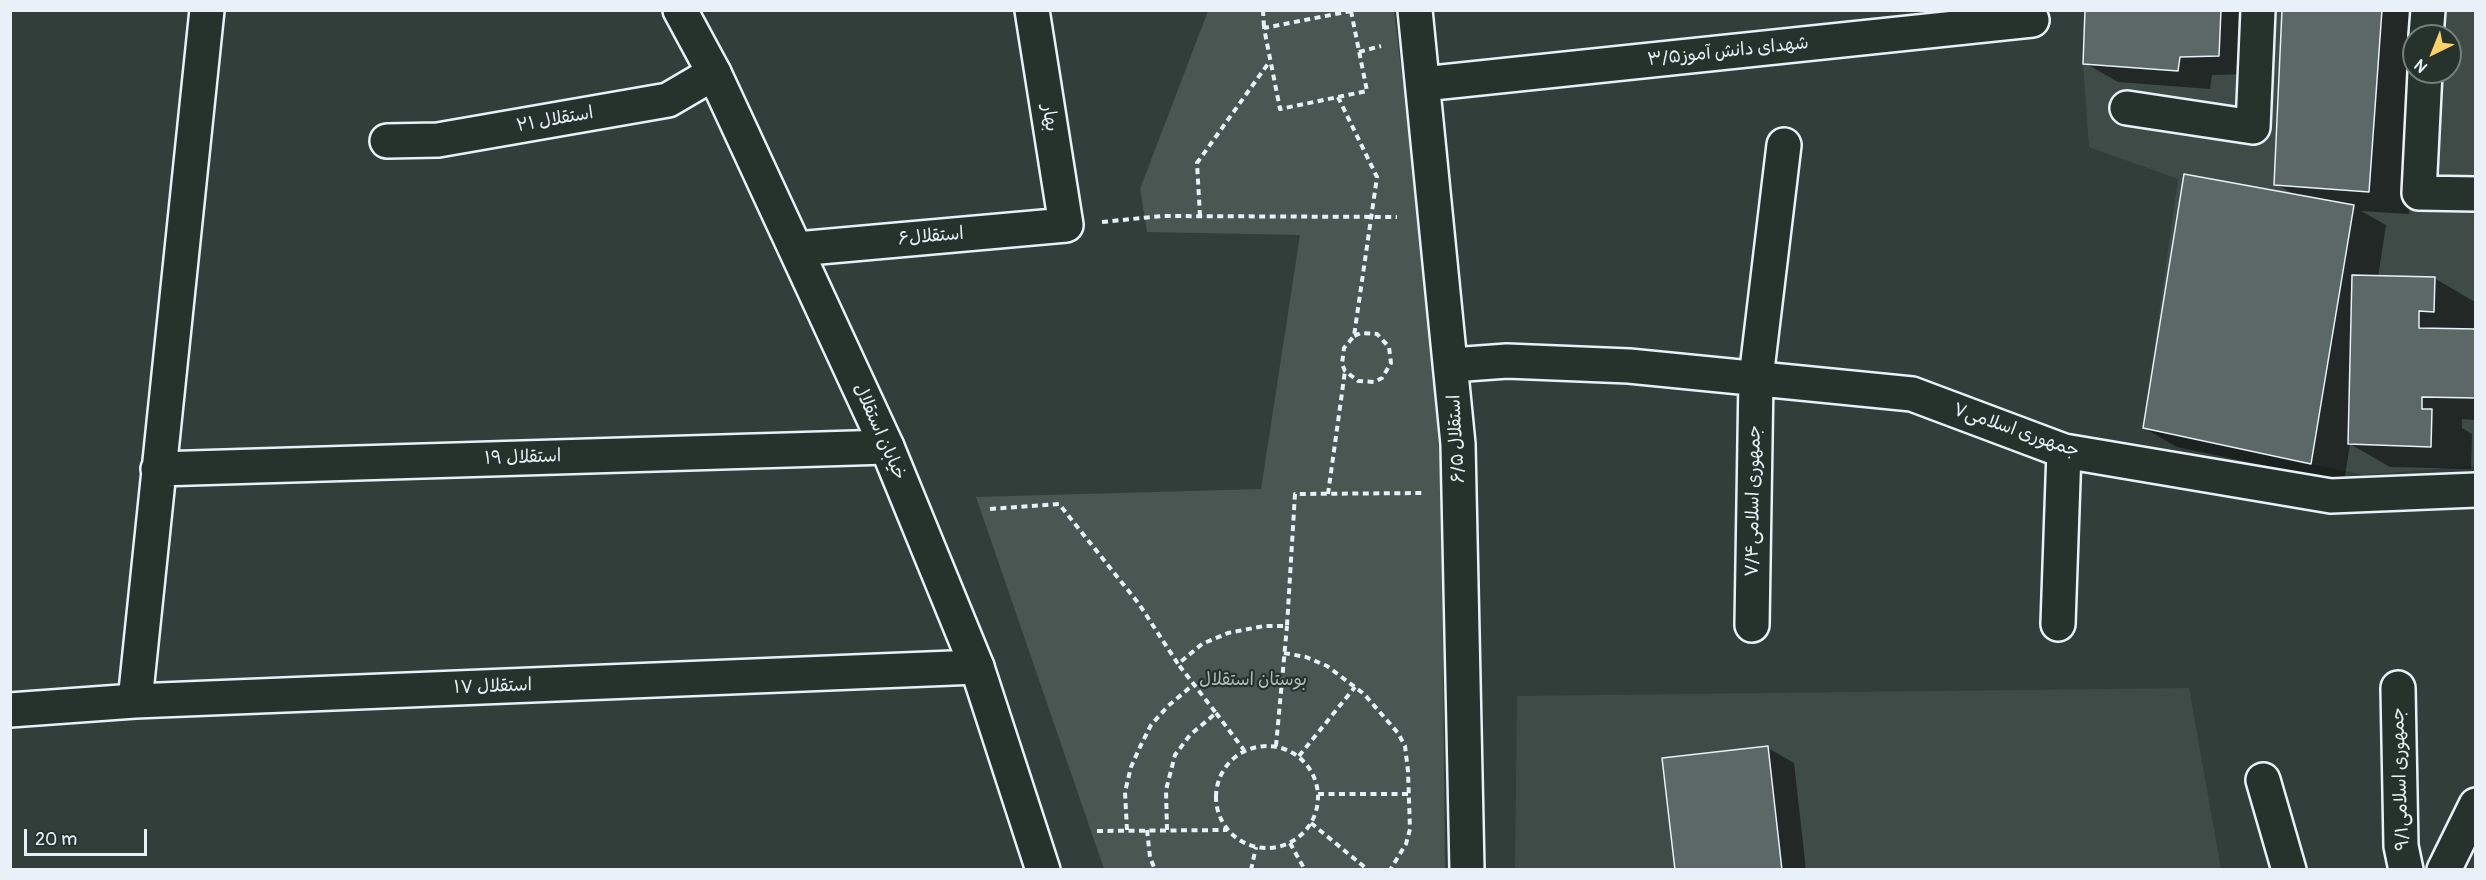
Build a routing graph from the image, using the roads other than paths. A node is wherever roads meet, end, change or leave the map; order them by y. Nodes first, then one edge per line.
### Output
1 (207, 10) edge
2 (680, 10) edge
3 (1032, 10) edge
4 (1415, 10) edge
5 (2258, 10) edge
6 (2032, 20) dead end
7 (714, 73) junction
8 (1423, 84) junction
9 (2424, 84) edge
10 (2127, 108) dead end
11 (387, 141) dead end
12 (1784, 145) dead end
13 (2475, 194) edge
14 (1066, 225) joint
15 (796, 249) junction
16 (1452, 365) junction
17 (1756, 378) junction
18 (887, 447) junction
19 (2064, 451) junction
20 (158, 469) junction
21 (2475, 490) edge
22 (2058, 624) dead end
23 (1752, 625) dead end
24 (977, 667) junction
25 (2398, 688) dead end
26 (135, 701) junction
27 (10, 710) edge
28 (2263, 780) dead end
29 (2475, 805) edge
30 (1043, 870) edge
31 (1467, 870) edge
32 (2289, 870) edge
33 (2406, 870) edge
34 (2444, 870) edge

1 - 20 street
2 - 7 street, خیابان استقلال
3 - 14 street, بهار
4 - 8 street, استقلال ۶/۵
5 - 10 street
6 - 8 street, شهدای دانش آموز۳/۵
7 - 11 street, استقلال ۲۱
7 - 15 street, خیابان استقلال
8 - 16 street, استقلال ۶/۵
9 - 13 street
12 - 17 street, جمهوری اسلامی۷/۴
14 - 15 street, استقلال۶
15 - 18 street, خیابان استقلال
16 - 17 street, جمهوری اسلامی۷
16 - 31 street, استقلال ۶/۵
17 - 19 street, جمهوری اسلامی۷
17 - 23 street, جمهوری اسلامی۷/۴
18 - 20 street, استقلال ۱۹
18 - 24 street, خیابان استقلال
19 - 21 street, جمهوری اسلامی۷
19 - 22 street
20 - 26 street
24 - 26 street, استقلال ۱۷
24 - 30 street, خیابان استقلال
25 - 33 street, جمهوری اسلامی۹/۱
26 - 27 street, استقلال ۱۷
28 - 32 street
29 - 34 street

